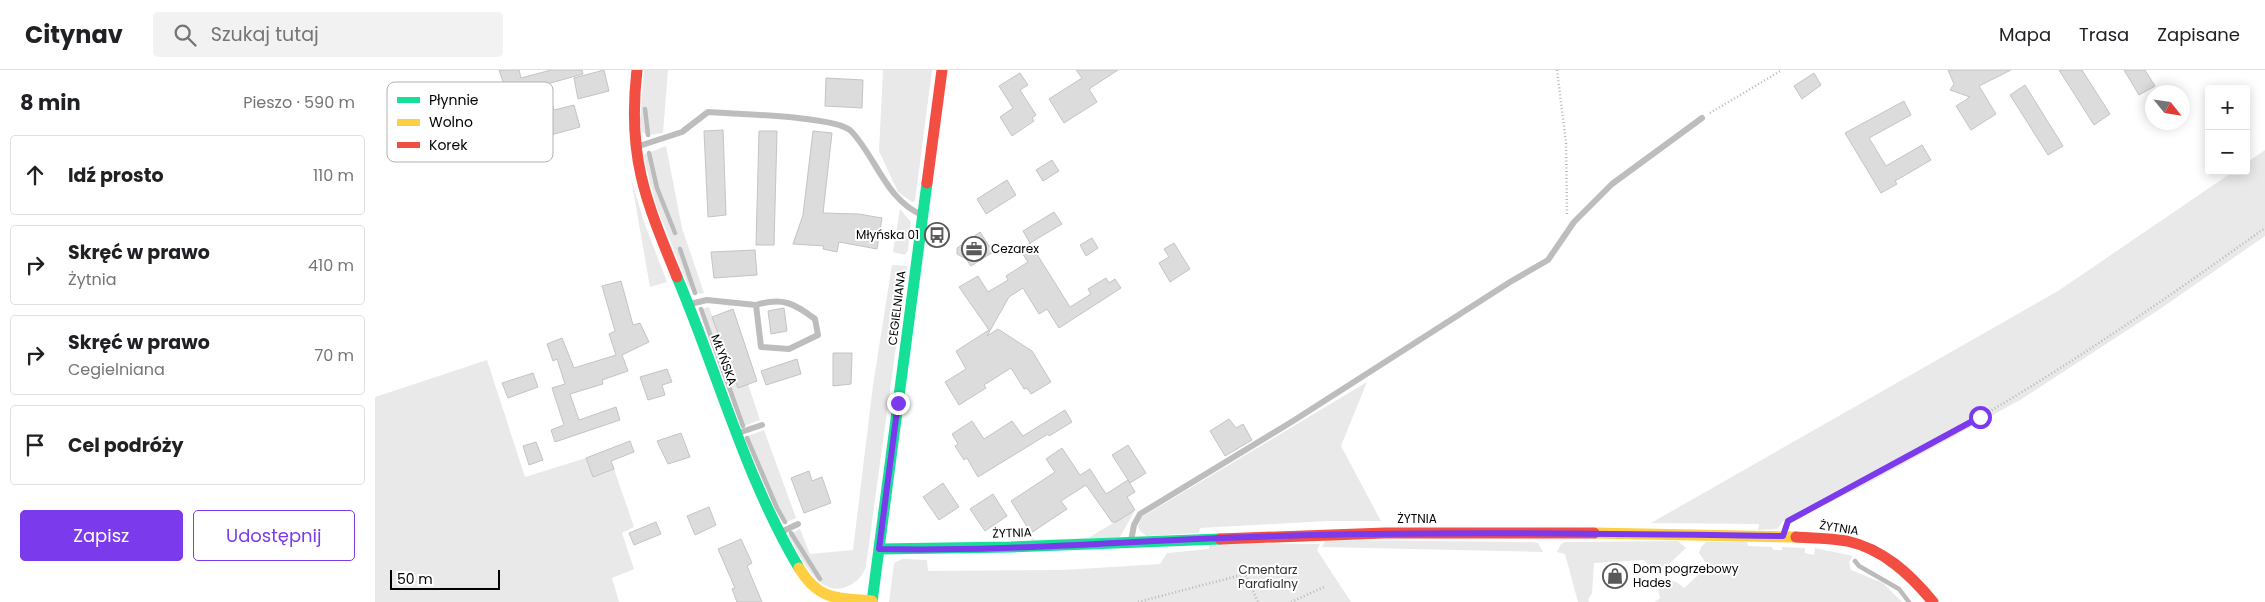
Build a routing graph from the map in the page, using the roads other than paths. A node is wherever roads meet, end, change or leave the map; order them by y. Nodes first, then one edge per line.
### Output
1 (637, 70) edge
2 (942, 70) edge
3 (1702, 118) road end
4 (635, 148) junction
5 (923, 215) junction
6 (689, 304) junction
7 (756, 305) junction
8 (762, 426) dead end
9 (737, 434) junction
10 (798, 524) dead end
11 (779, 533) junction
12 (1131, 542) junction
13 (879, 549) junction
14 (872, 601) edge
15 (1933, 602) edge

1 - 4 street, MŁYŃSKA
2 - 5 street, CEGIELNIANA
3 - 12 lane
4 - 5 lane
4 - 6 street, MŁYŃSKA
5 - 13 street, CEGIELNIANA
6 - 7 lane
6 - 9 street, MŁYŃSKA
7 - 7 lane
8 - 9 lane
9 - 11 street, MŁYŃSKA
10 - 11 lane
11 - 14 street, MŁYŃSKA
12 - 13 street, ŻYTNIA
12 - 15 street, ŻYTNIA
13 - 14 street, CEGIELNIANA

